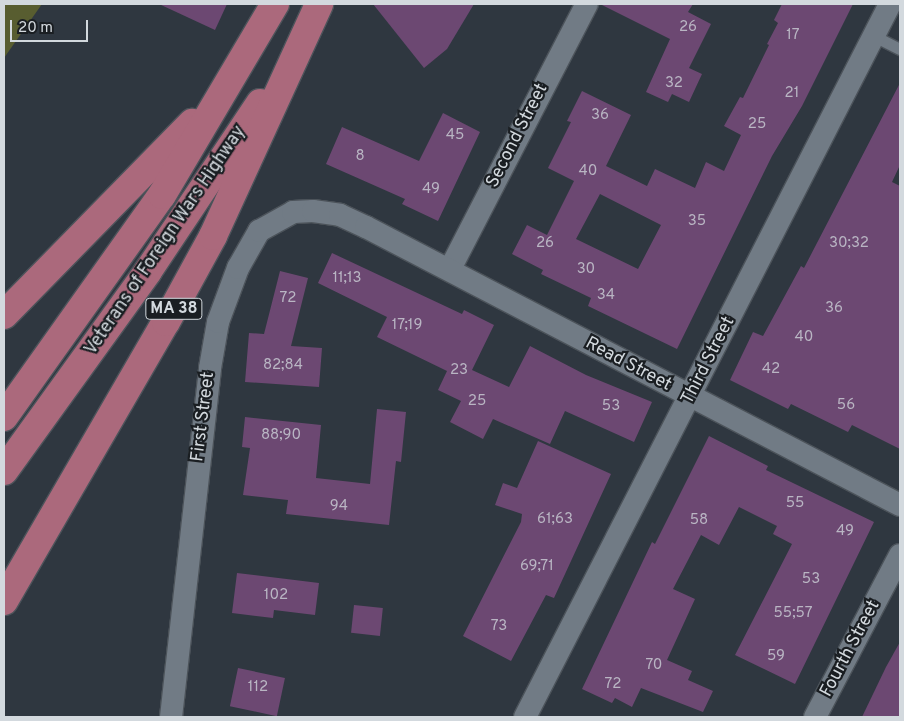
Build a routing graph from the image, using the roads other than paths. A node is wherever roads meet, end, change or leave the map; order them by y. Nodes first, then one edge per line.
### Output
1 (275, 4) edge
2 (319, 4) edge
3 (587, 4) edge
4 (890, 4) edge
5 (874, 36) junction
6 (900, 49) edge
7 (235, 75) junction
8 (357, 222) joint
9 (450, 269) junction
10 (4, 315) edge
11 (690, 398) junction
12 (4, 417) edge
13 (4, 471) edge
14 (900, 505) edge
15 (900, 555) edge
16 (4, 601) edge
17 (170, 717) edge
18 (526, 717) edge
19 (816, 717) edge

1 - 7 main road, Veterans of Foreign Wars Highway
2 - 13 main road, Veterans of Foreign Wars Highway
2 - 16 main road, MA 38
3 - 9 street, Second Street
4 - 5 street, Third Street
5 - 6 lane
5 - 11 street, Third Street
7 - 10 main road
7 - 12 main road, Veterans of Foreign Wars Highway
8 - 9 street, Read Street
8 - 17 street, First Street
9 - 11 street, Read Street
11 - 14 street, Read Street
11 - 18 street, Third Street
15 - 19 street, Fourth Street

